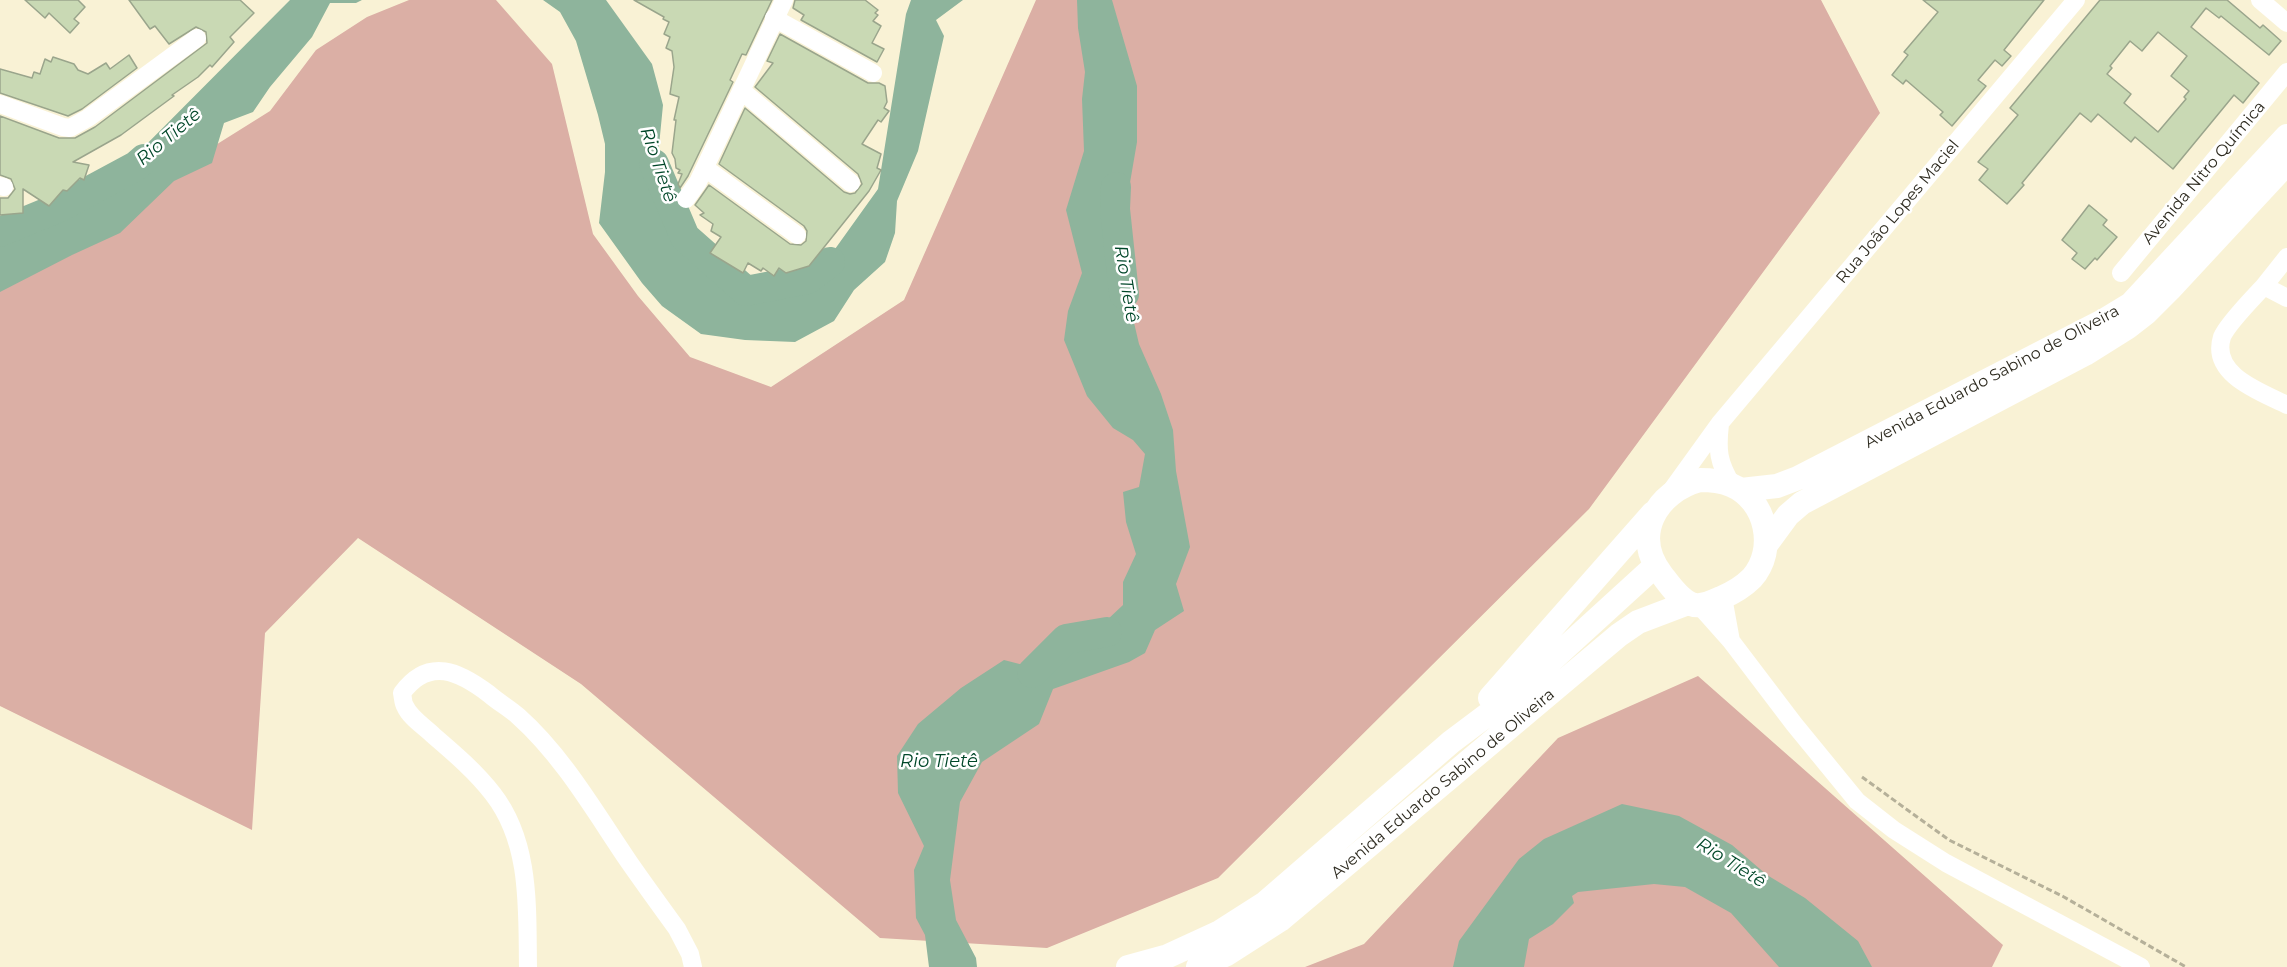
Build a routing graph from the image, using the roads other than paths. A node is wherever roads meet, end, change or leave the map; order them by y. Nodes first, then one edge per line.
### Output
1 (784, 0) edge
2 (2076, 0) edge
3 (2260, 0) edge
4 (774, 18) junction
5 (2287, 23) edge
6 (196, 38) dead end
7 (2287, 72) edge
8 (873, 73) dead end
9 (742, 91) junction
10 (0, 104) edge
11 (2287, 136) edge
12 (2287, 163) edge
13 (705, 168) junction
14 (851, 183) dead end
15 (686, 199) dead end
16 (798, 235) dead end
17 (2287, 257) edge
18 (2121, 273) dead end
19 (2264, 286) junction
20 (2287, 298) edge
21 (2287, 405) edge
22 (1720, 423) junction
23 (1736, 488) junction
24 (1670, 493) junction
25 (1655, 511) junction
26 (1766, 545) junction
27 (1655, 566) junction
28 (1723, 597) junction
29 (1694, 604) junction
30 (1731, 641) junction
31 (1451, 742) junction
32 (528, 967) edge
33 (693, 967) edge
34 (1128, 967) edge
35 (1198, 967) edge
36 (2141, 967) edge

1 - 4 street
2 - 22 street, Rua João Lopes Maciel
3 - 5 street
4 - 8 street
4 - 9 street
6 - 10 street
7 - 18 street, Avenida Nitro Química
9 - 13 street
9 - 14 street
11 - 23 main road, Avenida Eduardo Sabino de Oliveira
12 - 26 main road, Avenida Eduardo Sabino de Oliveira
13 - 15 street
13 - 16 street
17 - 19 street
19 - 20 street
19 - 21 street
22 - 23 street
22 - 24 street, Rua João Lopes Maciel
23 - 24 main road
23 - 26 main road
24 - 25 main road
25 - 27 main road
25 - 31 main road
26 - 28 main road
27 - 29 main road
27 - 31 main road
28 - 29 main road
28 - 30 street
29 - 30 street
29 - 35 main road, Avenida Eduardo Sabino de Oliveira
30 - 36 street
31 - 34 main road, Avenida Eduardo Sabino de Oliveira
32 - 33 street

